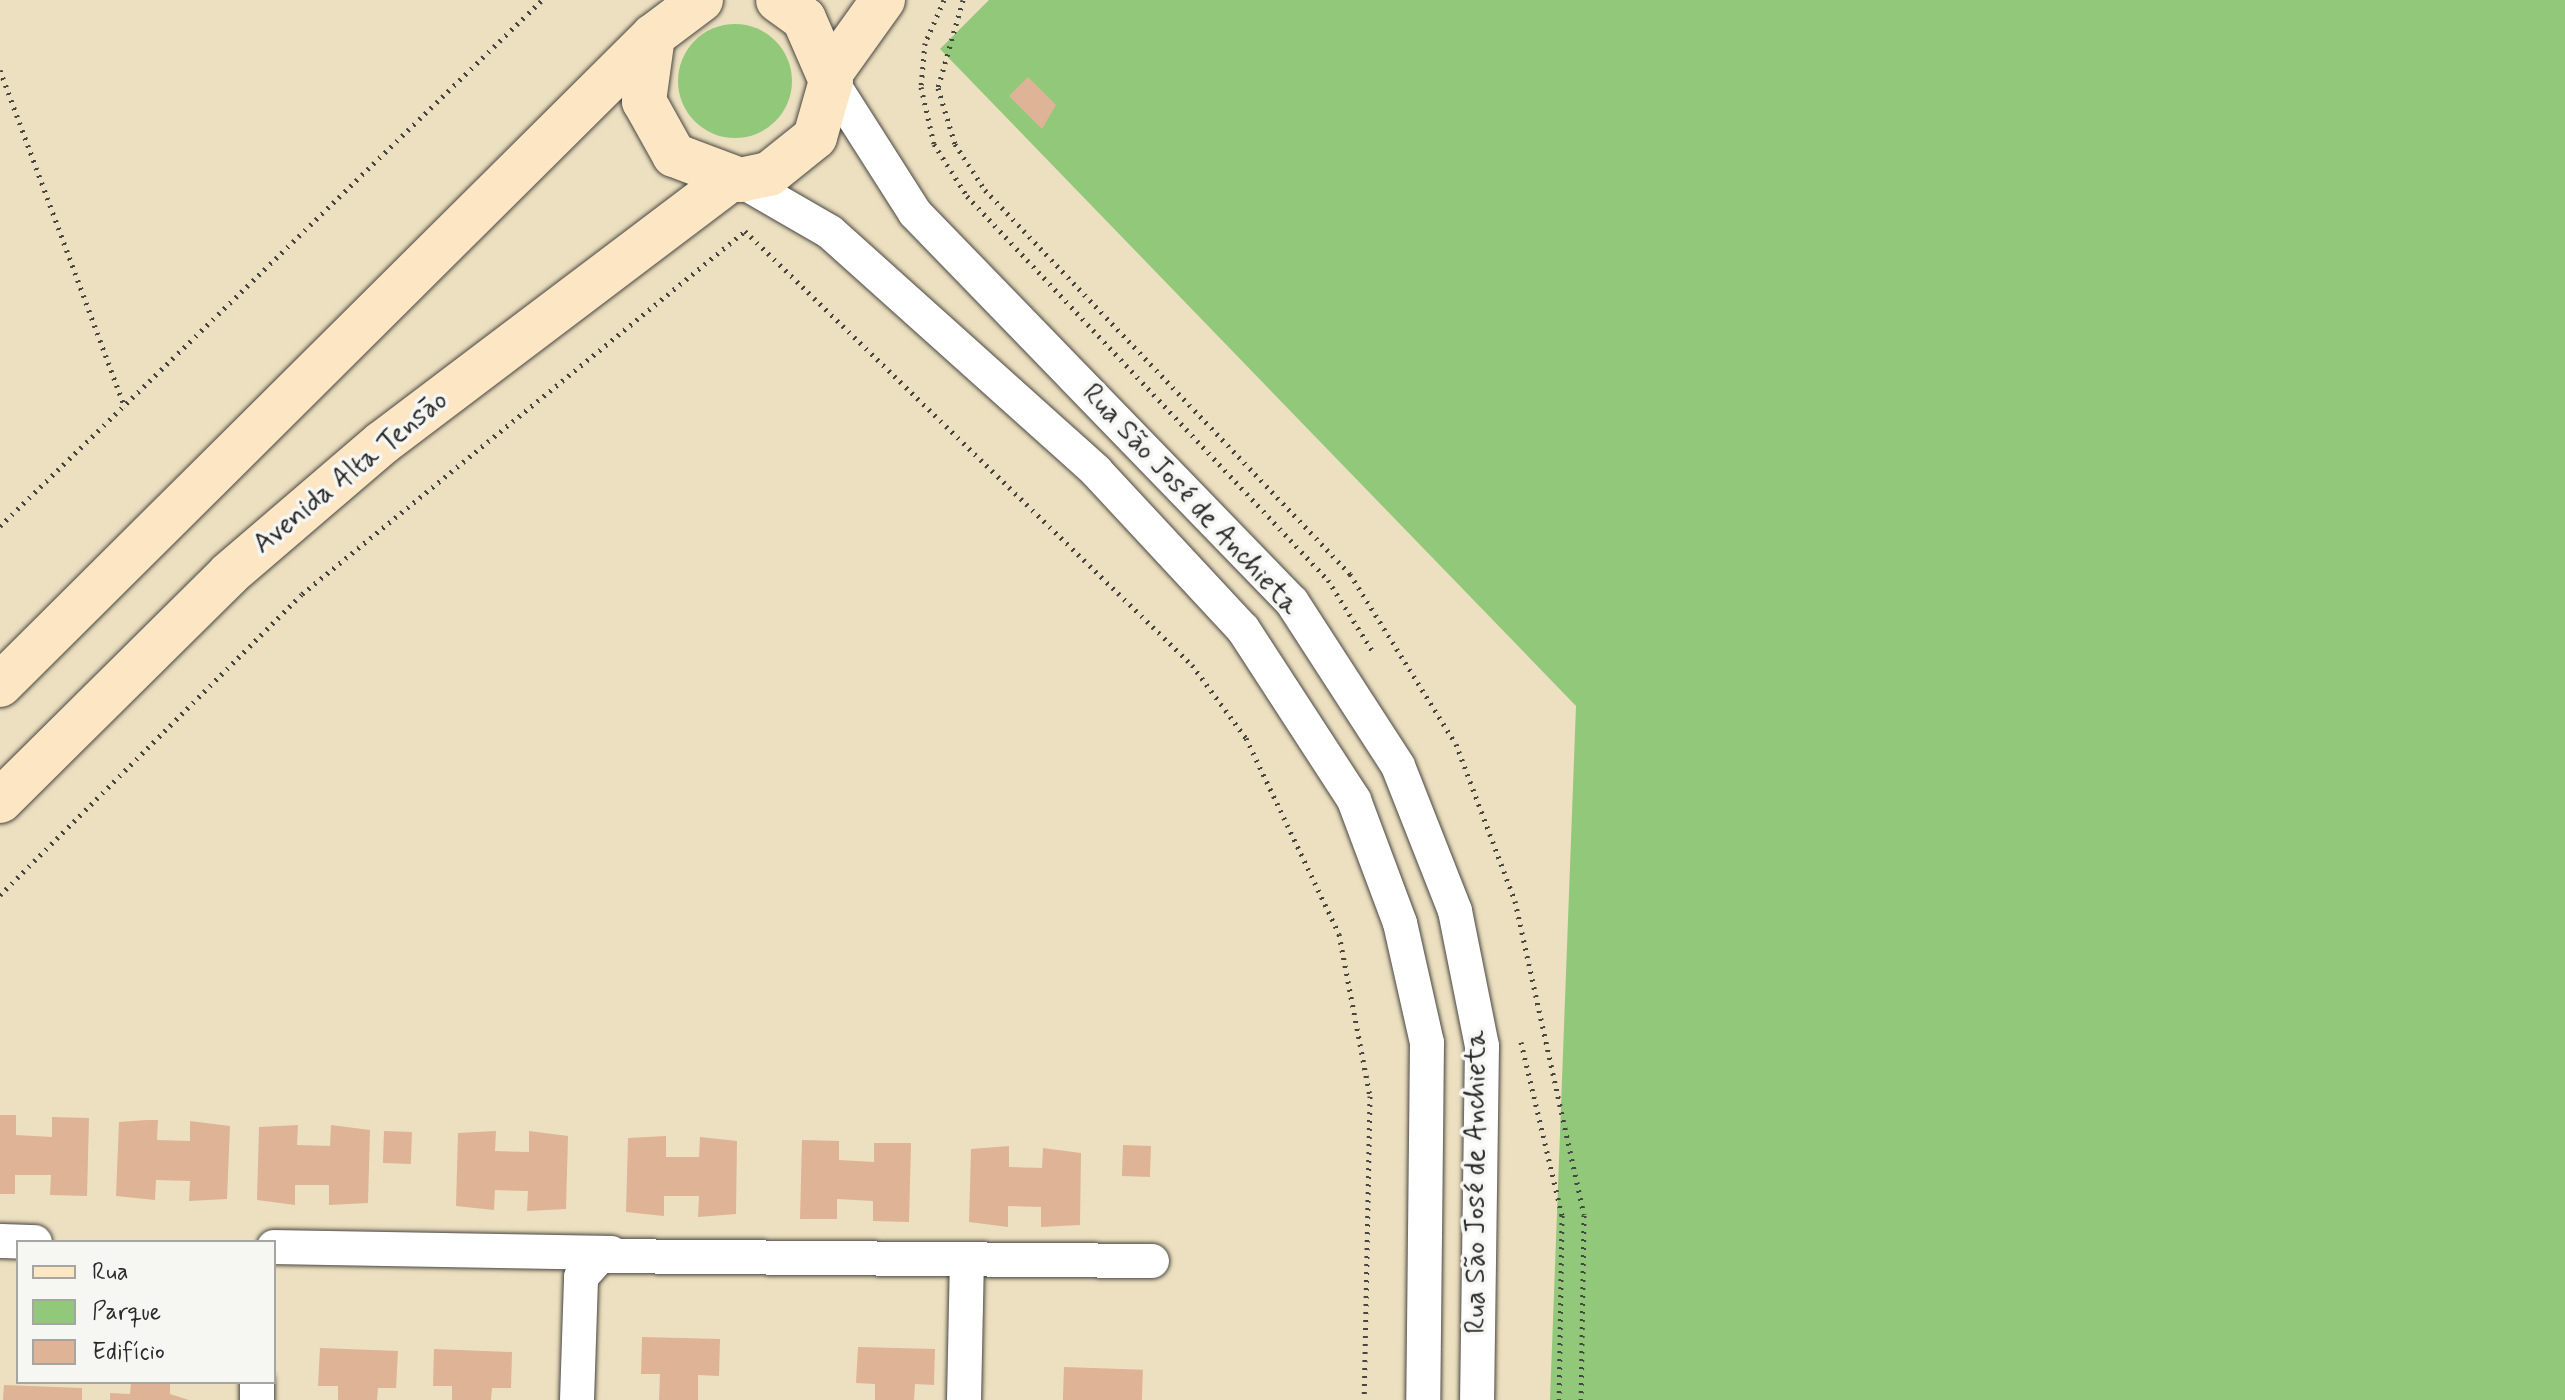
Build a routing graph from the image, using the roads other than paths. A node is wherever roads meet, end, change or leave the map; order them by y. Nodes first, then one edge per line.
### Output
1 (778, 0) edge
2 (883, 0) edge
3 (695, 1) edge
4 (653, 36) junction
5 (831, 77) junction
6 (736, 180) junction
7 (0, 685) edge
8 (0, 801) edge
9 (276, 1247) edge
10 (616, 1253) junction
11 (967, 1259) junction
12 (1152, 1261) dead end
13 (577, 1400) edge
14 (964, 1400) edge
15 (1423, 1400) edge
16 (1477, 1400) edge

1 - 5 street
2 - 5 street
3 - 4 street
4 - 6 street
4 - 7 street
5 - 6 street, Avenida Alta Tensāo
5 - 16 street, Rua São José de Anchieta
6 - 8 street, Avenida Alta Tensāo
6 - 15 street, Rua São José de Anchieta
9 - 10 street
10 - 11 street
10 - 13 street
11 - 12 street
11 - 14 street

